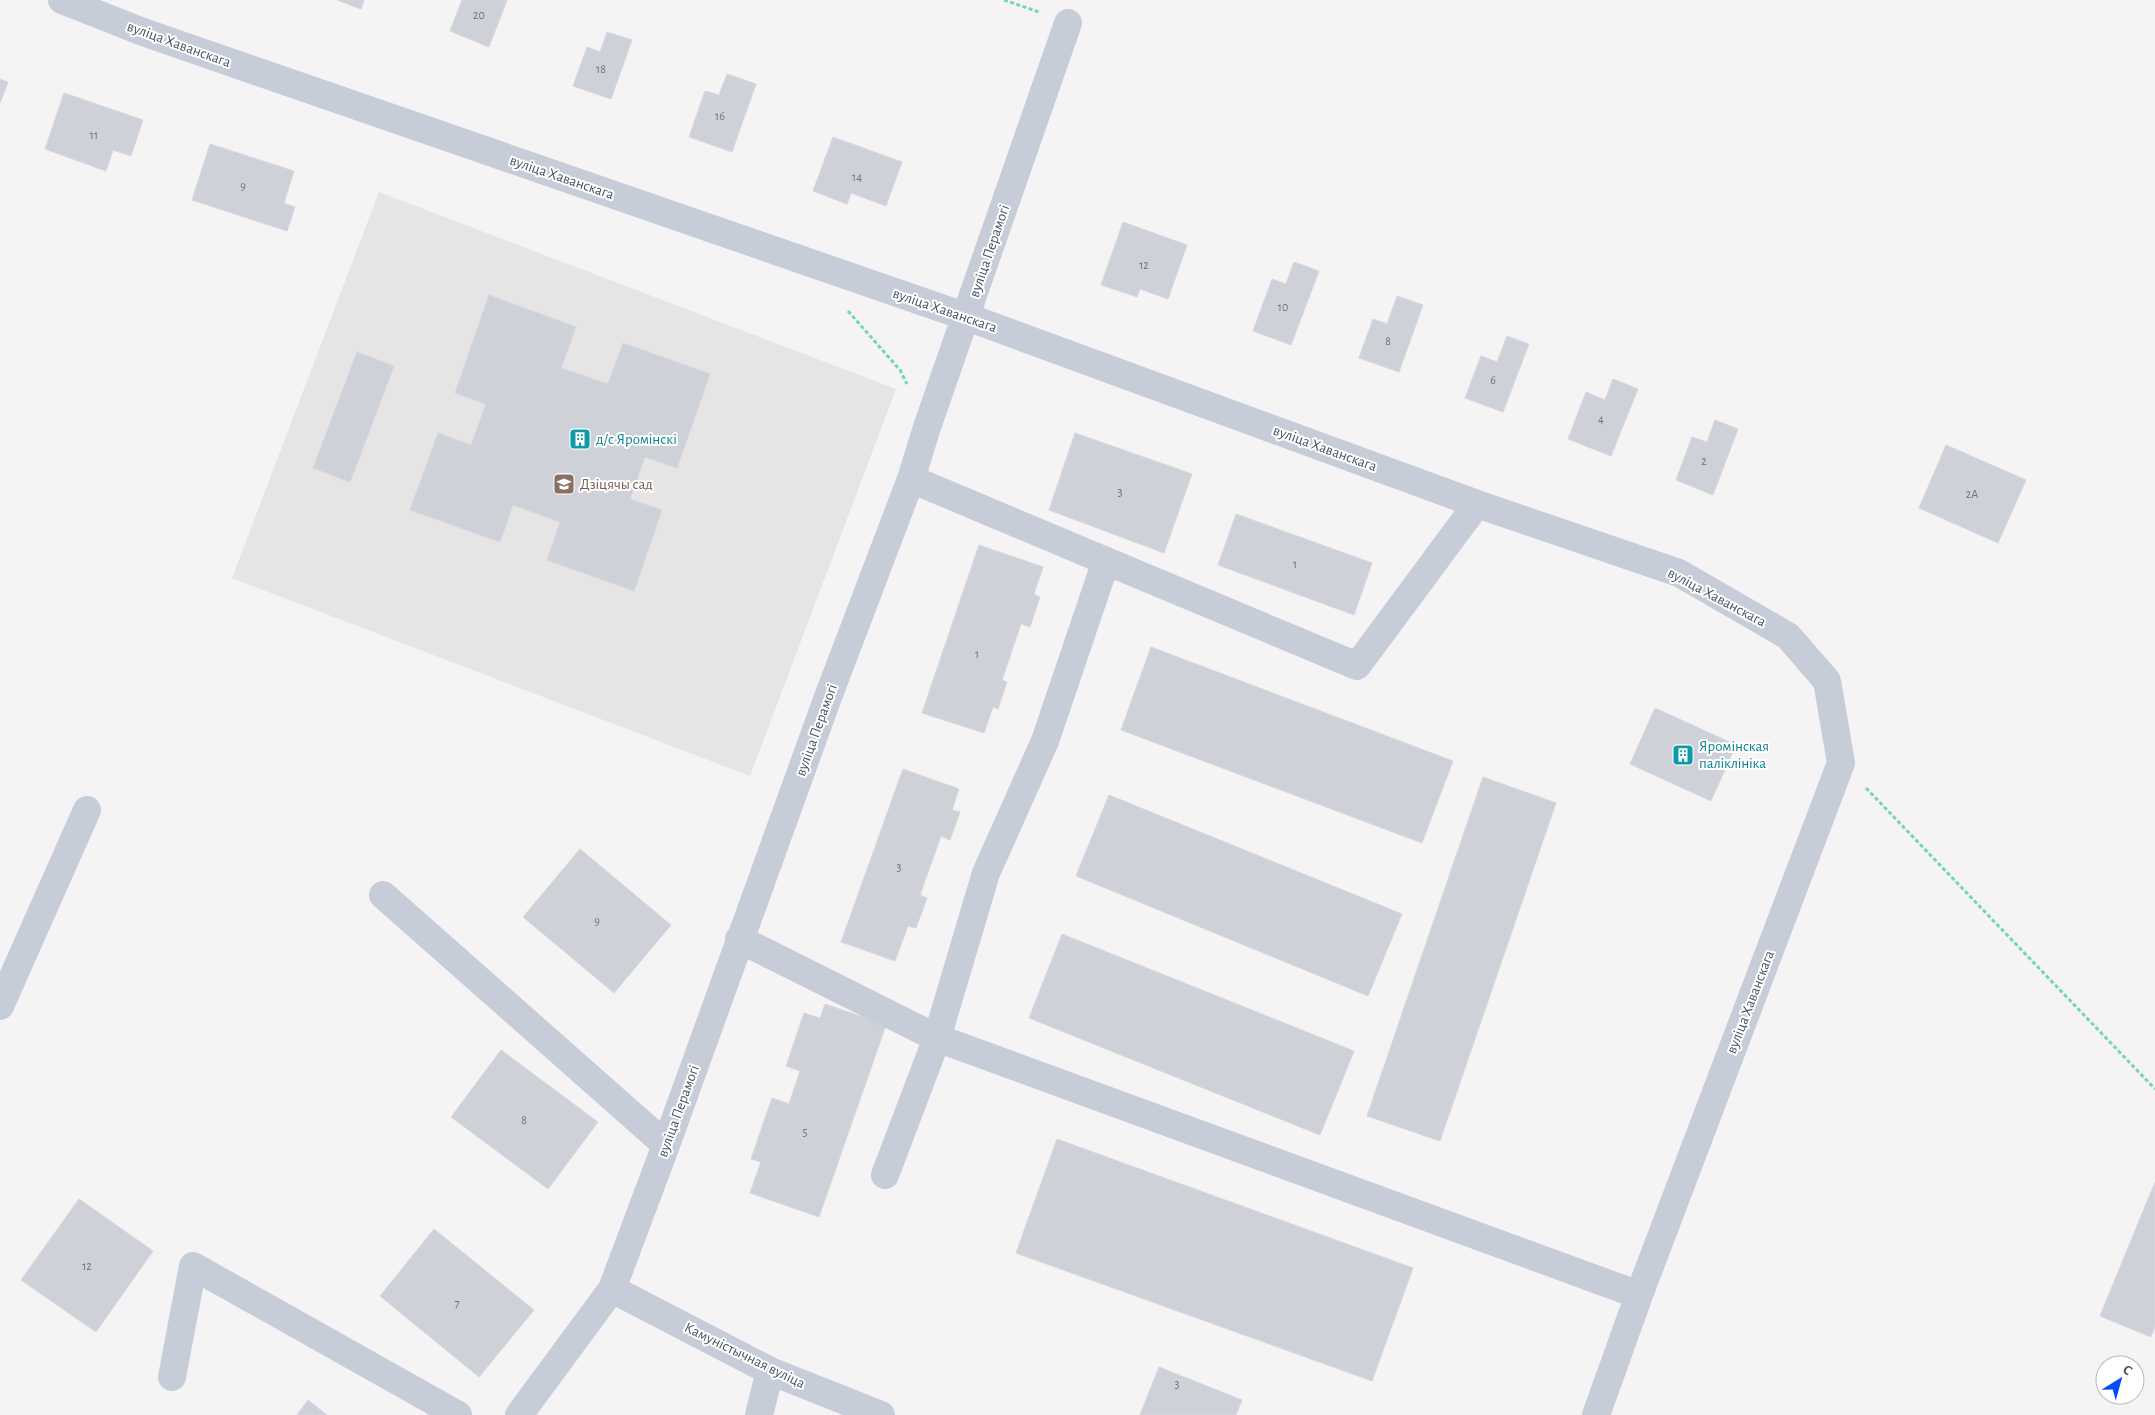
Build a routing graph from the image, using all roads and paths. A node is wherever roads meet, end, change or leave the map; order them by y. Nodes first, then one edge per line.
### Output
1 (62, 0) edge
2 (1068, 22) dead end
3 (842, 304) dead end
4 (967, 317) junction
5 (927, 427) junction
6 (911, 479) junction
7 (1477, 504) junction
8 (1106, 561) junction
9 (1841, 763) junction
10 (87, 810) dead end
11 (383, 895) dead end
12 (739, 939) junction
13 (0, 1006) edge
14 (937, 1038) junction
15 (2155, 1089) edge
16 (666, 1145) junction
17 (885, 1175) dead end
18 (612, 1289) junction
19 (1639, 1295) junction
20 (770, 1371) junction
21 (172, 1377) dead end
22 (458, 1415) edge
23 (519, 1415) edge
24 (759, 1415) edge
25 (880, 1415) edge
26 (1596, 1415) edge

1 - 4 street, вуліца Хаванскага
2 - 4 street, вуліца Перамогі
3 - 5 path
4 - 5 street, вуліца Перамогі
4 - 7 street, вуліца Хаванскага
5 - 6 street, вуліца Перамогі
6 - 8 street
6 - 12 street, вуліца Перамогі
7 - 8 street
7 - 9 street, вуліца Хаванскага
8 - 14 street
9 - 15 path
9 - 19 street, вуліца Хаванскага
10 - 13 street
11 - 16 street
12 - 14 street
12 - 16 street, вуліца Перамогі
14 - 17 street
14 - 19 street
16 - 18 street, вуліца Перамогі
18 - 20 street, Камуністычная вуліца
18 - 23 street, вуліца Перамогі
19 - 26 street, вуліца Хаванскага
20 - 24 street
20 - 25 street, Камуністычная вуліца
21 - 22 street

